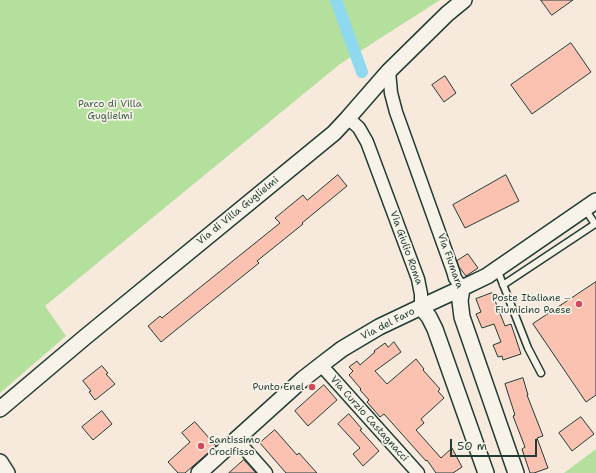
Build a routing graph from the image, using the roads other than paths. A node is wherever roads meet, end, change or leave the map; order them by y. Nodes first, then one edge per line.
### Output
1 (464, 0) edge
2 (389, 71) junction
3 (348, 118) junction
4 (590, 205) edge
5 (596, 224) edge
6 (497, 269) junction
7 (503, 285) junction
8 (462, 288) junction
9 (421, 307) junction
10 (321, 364) junction
11 (542, 373) dead end
12 (0, 409) edge
13 (236, 439) junction
14 (0, 462) edge
15 (6, 473) edge
16 (199, 473) edge
17 (266, 473) edge
18 (418, 473) edge
19 (486, 473) edge
20 (516, 473) edge

1 - 2 street, Via di Villa Guglielmi
2 - 3 street, Via di Villa Guglielmi
2 - 8 street, Via Fiumara
3 - 9 street, Via Giulio Roma
3 - 12 street, Via di Villa Guglielmi
4 - 5 lane
4 - 6 street, Via del Faro
5 - 7 lane
6 - 7 lane
6 - 8 street, Via del Faro
7 - 11 lane
8 - 9 street, Via del Faro
8 - 20 street, Via Fiumara
9 - 10 street, Via del Faro
9 - 19 street
10 - 13 street, Via del Faro
10 - 18 street, Via Curzio Castagnacci
13 - 16 street, Via del Faro
13 - 17 street
14 - 15 street

